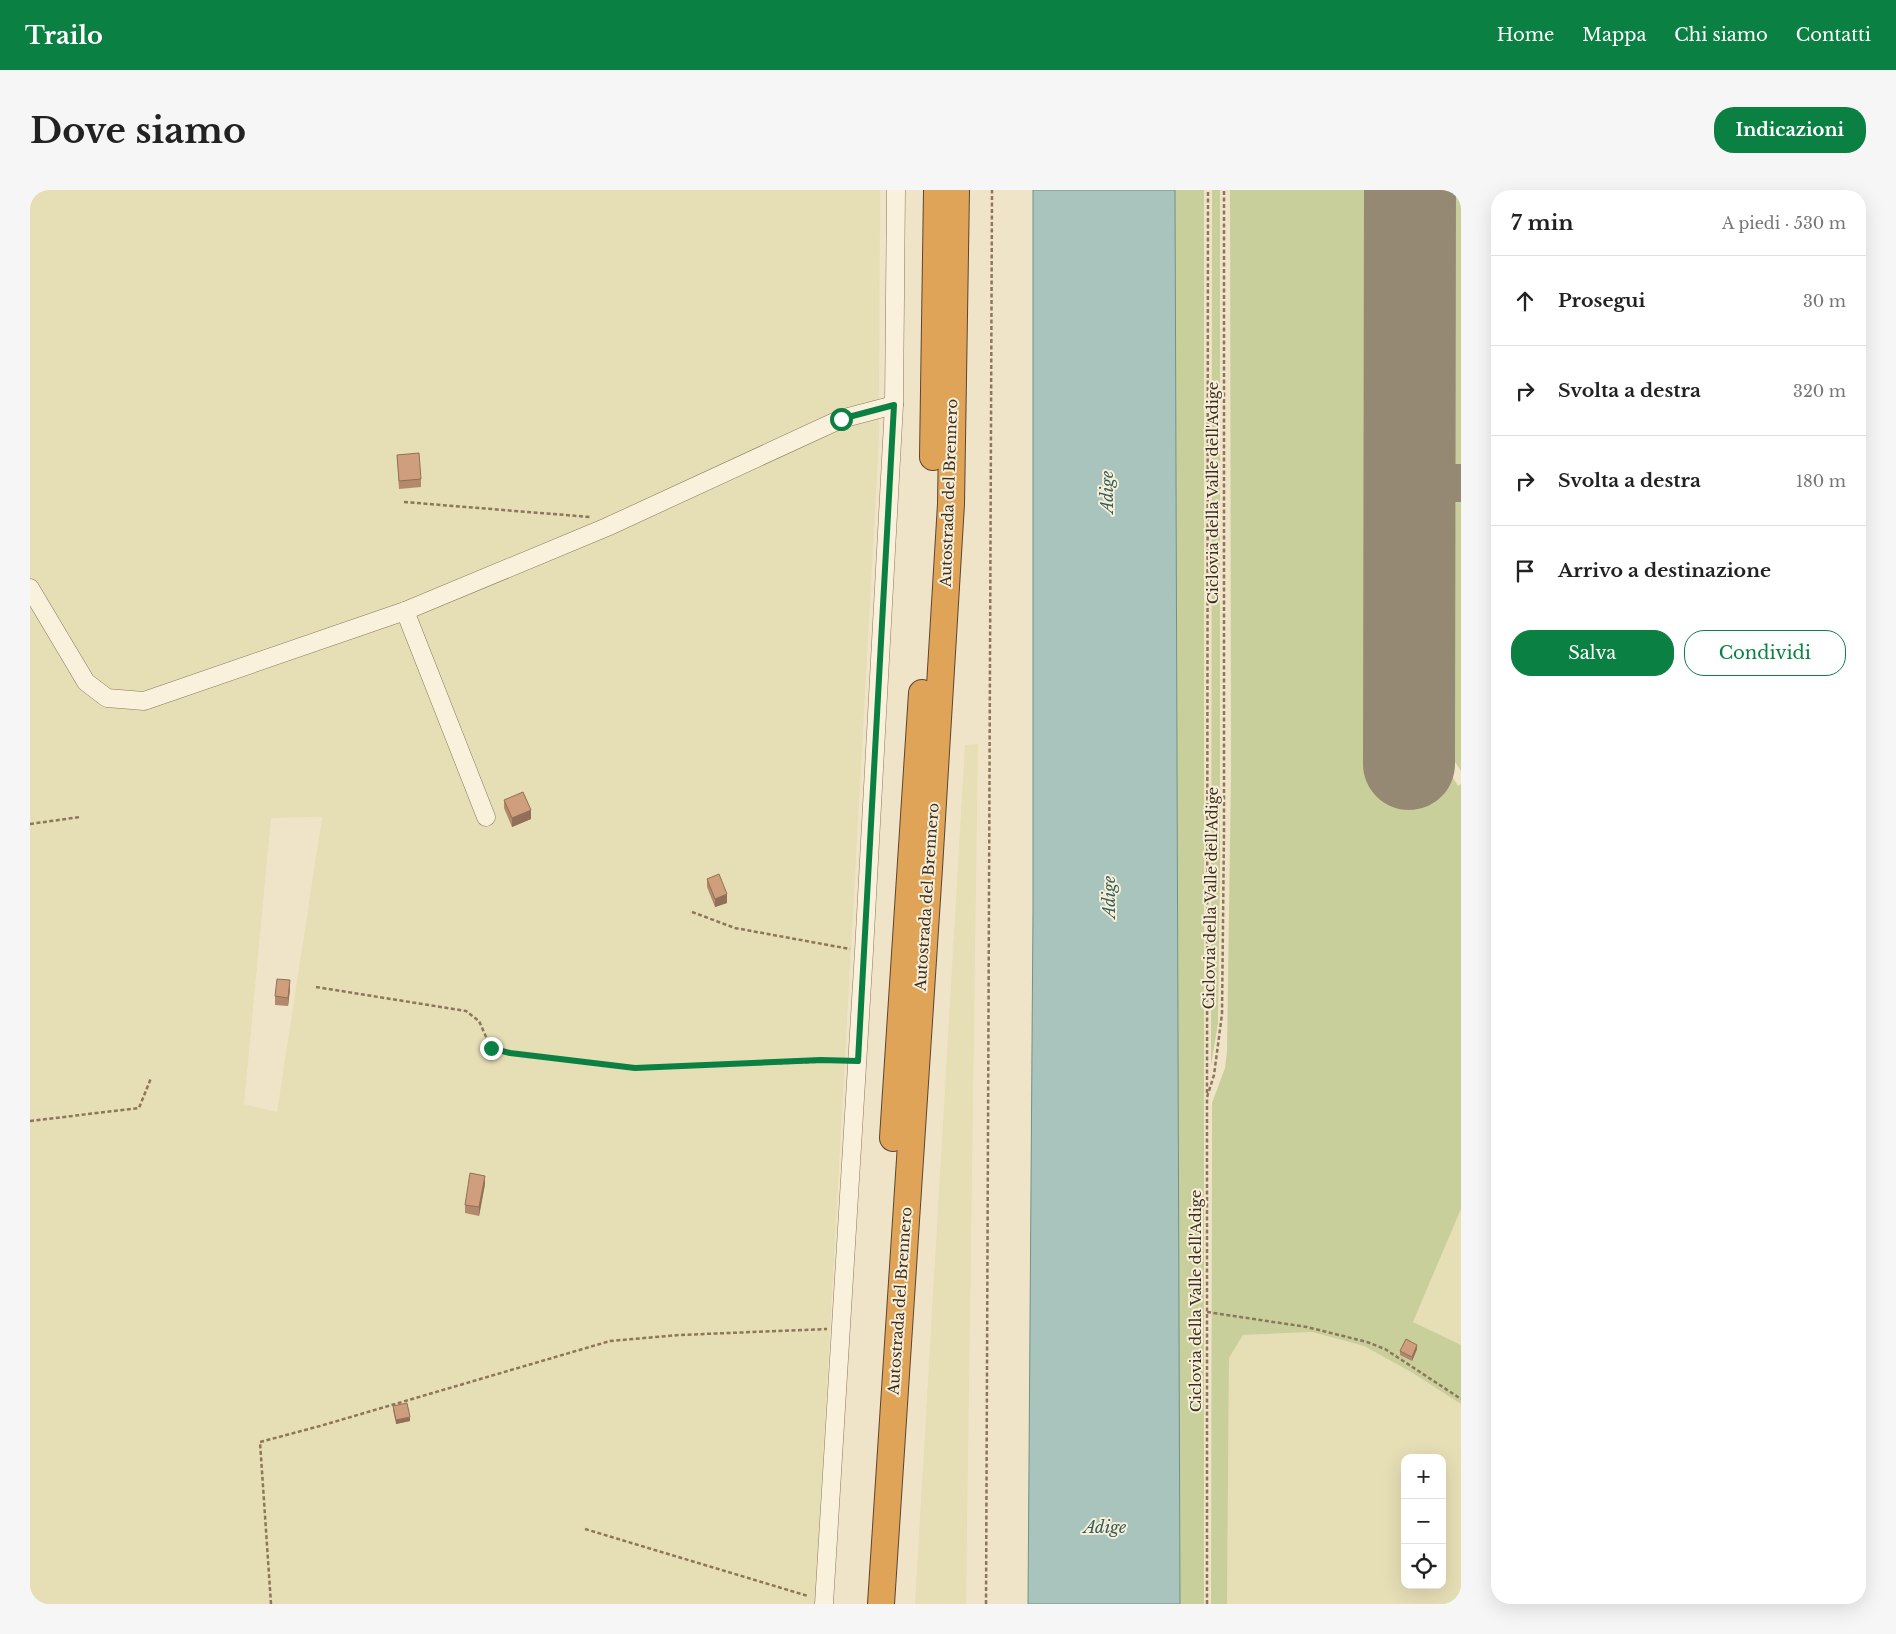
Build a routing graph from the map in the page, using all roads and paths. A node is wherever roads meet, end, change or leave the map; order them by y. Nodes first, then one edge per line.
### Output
1 (896, 190) edge
2 (937, 190) edge
3 (956, 190) edge
4 (992, 190) edge
5 (1208, 190) edge
6 (1224, 190) edge
7 (894, 405) junction
8 (404, 502) dead end
9 (622, 520) junction
10 (30, 588) edge
11 (405, 611) junction
12 (80, 817) dead end
13 (486, 817) dead end
14 (30, 824) edge
15 (692, 912) dead end
16 (864, 951) junction
17 (316, 987) dead end
18 (858, 1061) junction
19 (151, 1078) dead end
20 (1207, 1097) junction
21 (30, 1121) edge
22 (1207, 1312) junction
23 (841, 1328) junction
24 (1461, 1399) edge
25 (585, 1529) dead end
26 (824, 1602) edge
27 (271, 1604) edge
28 (864, 1604) edge
29 (881, 1604) edge
30 (986, 1604) edge
31 (1207, 1604) edge

1 - 7 street
2 - 28 highway, Autostrada del Brennero
3 - 29 highway, Autostrada del Brennero
4 - 30 path
5 - 20 path
6 - 20 path, Ciclovia della Valle dell'Adige
7 - 9 street
7 - 16 street
8 - 9 path
9 - 11 street
10 - 11 street
11 - 13 street
12 - 14 path
15 - 16 path
16 - 18 street
17 - 18 path
18 - 23 street
19 - 21 path
20 - 22 path, Ciclovia della Valle dell'Adige
22 - 24 path
22 - 31 path, Ciclovia della Valle dell'Adige
23 - 26 street
23 - 27 path
25 - 26 path

